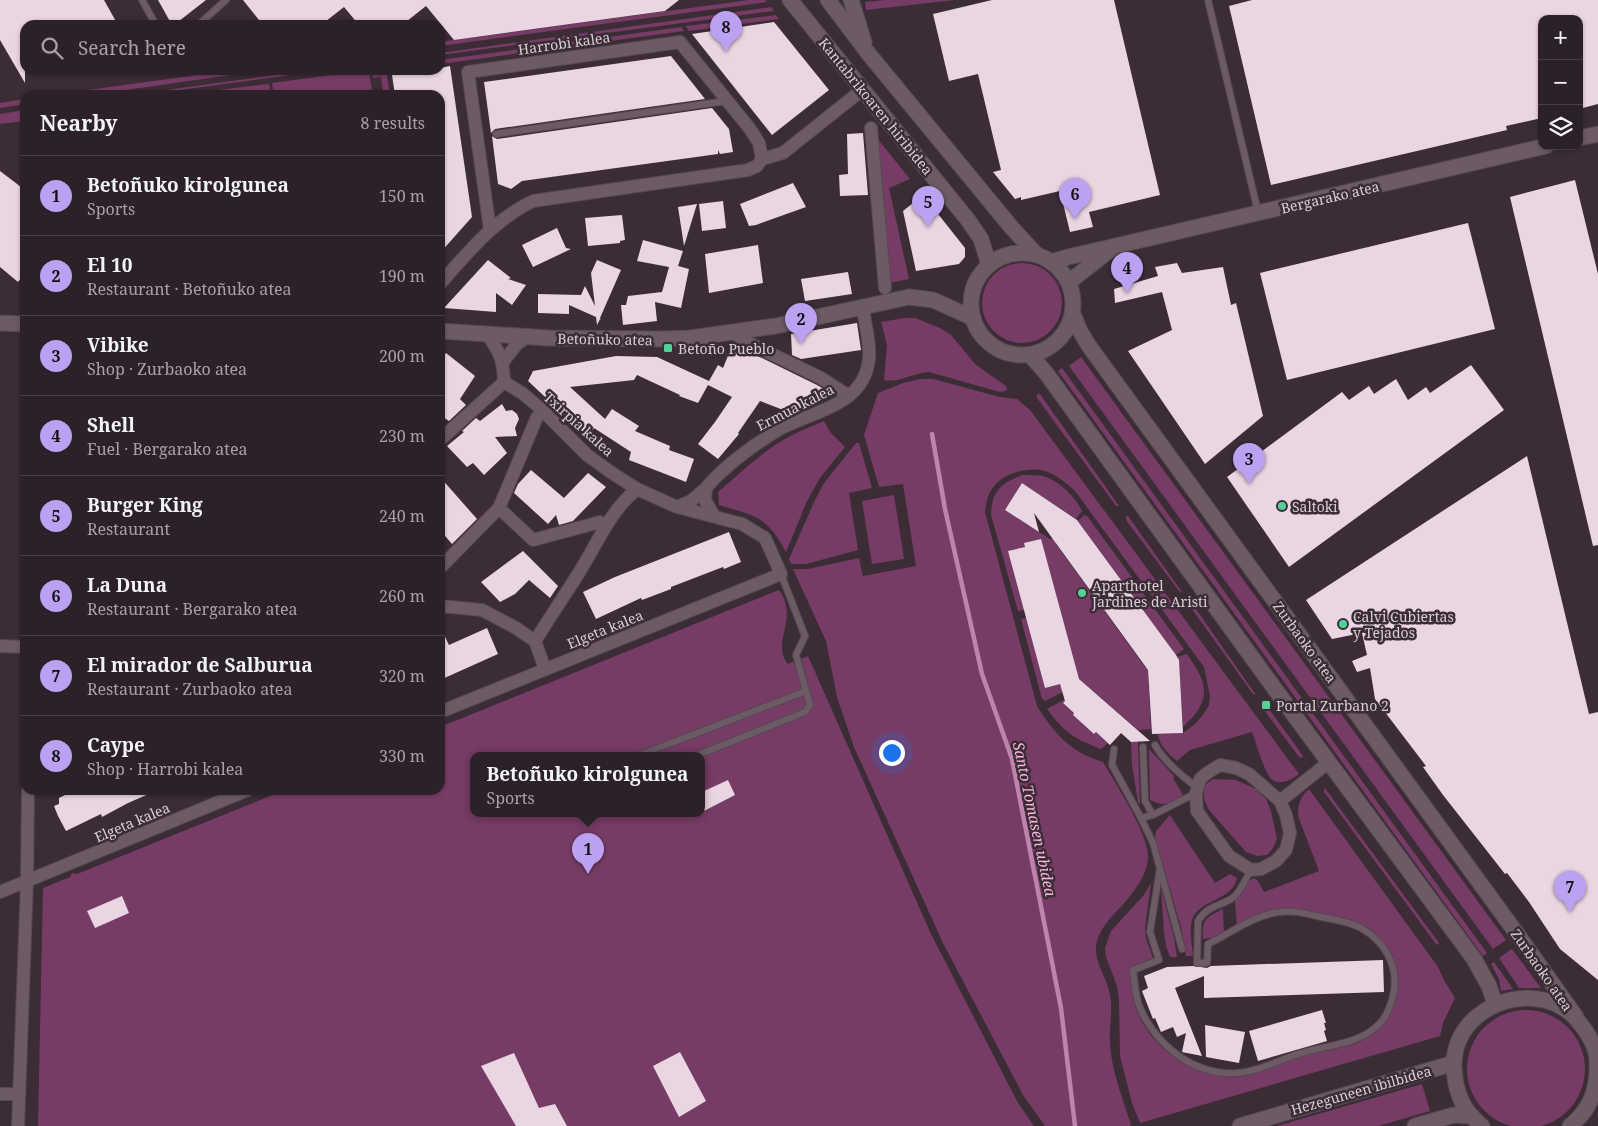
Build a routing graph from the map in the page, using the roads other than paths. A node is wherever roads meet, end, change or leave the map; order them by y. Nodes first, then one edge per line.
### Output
1 (142, 0) edge
2 (226, 0) edge
3 (790, 0) edge
4 (828, 0) edge
5 (851, 0) edge
6 (1208, 0) edge
7 (153, 20) edge
8 (204, 20) edge
9 (868, 52) junction
10 (862, 90) junction
11 (728, 101) junction
12 (871, 128) dead end
13 (496, 134) dead end
14 (1598, 134) edge
15 (1583, 137) edge
16 (1538, 148) edge
17 (762, 159) junction
18 (1258, 214) junction
19 (490, 230) junction
20 (1114, 247) junction
21 (1037, 255) junction
22 (1051, 262) junction
23 (989, 265) junction
24 (445, 279) edge
25 (1069, 282) junction
26 (886, 288) dead end
27 (863, 308) junction
28 (1073, 314) junction
29 (973, 318) junction
30 (0, 323) edge
31 (20, 324) edge
32 (445, 332) edge
33 (733, 333) junction
34 (487, 334) junction
35 (528, 336) junction
36 (1030, 355) junction
37 (504, 362) junction
38 (504, 382) junction
39 (849, 396) junction
40 (537, 417) dead end
41 (445, 435) edge
42 (706, 488) junction
43 (637, 489) junction
44 (677, 507) junction
45 (499, 508) junction
46 (714, 516) junction
47 (600, 522) dead end
48 (445, 563) edge
49 (781, 574) junction
50 (445, 606) edge
51 (535, 641) junction
52 (0, 646) edge
53 (20, 647) edge
54 (545, 669) junction
55 (806, 691) junction
56 (445, 710) edge
57 (1156, 745) dead end
58 (1143, 747) dead end
59 (1114, 749) dead end
60 (648, 752) edge
61 (705, 752) edge
62 (1329, 762) junction
63 (1196, 791) junction
64 (28, 795) edge
65 (236, 795) edge
66 (1280, 801) junction
67 (1153, 815) junction
68 (1141, 818) junction
69 (1160, 868) junction
70 (1251, 870) junction
71 (27, 881) junction
72 (0, 892) edge
73 (1182, 949) dead end
74 (1495, 1004) junction
75 (1576, 1017) junction
76 (1588, 1033) junction
77 (1598, 1048) edge
78 (1454, 1063) junction
79 (0, 1094) edge
80 (18, 1094) junction
81 (1476, 1121) edge
82 (1580, 1124) edge
83 (18, 1126) edge
84 (1240, 1126) edge
85 (1415, 1126) edge

1 - 7 lane
2 - 8 lane
3 - 10 main road, Kantabrikoaren hiribidea
4 - 9 main road, Kantabrikoaren hiribidea
5 - 9 main road
6 - 18 lane
9 - 21 main road, Kantabrikoaren hiribidea
10 - 17 street
10 - 23 main road, Kantabrikoaren hiribidea
11 - 13 lane
11 - 17 street, Harrobi kalea
11 - 19 street, Harrobi kalea
12 - 26 street
14 - 15 main road
16 - 18 main road, Bergarako atea
17 - 19 street
18 - 20 main road, Bergarako atea
19 - 24 street
20 - 22 main road, Bergarako atea
20 - 25 main road, Bergarako atea
21 - 22 main road
21 - 23 main road
22 - 25 main road
23 - 29 main road
25 - 28 main road
27 - 29 main road, Betoñuko atea
27 - 33 main road, Betoñuko atea
27 - 39 street, Ermua kalea
28 - 36 main road
28 - 75 main road, Zurbaoko atea
29 - 36 main road
30 - 31 main road
32 - 34 main road, Betoñuko atea
33 - 35 main road, Betoñuko atea
33 - 39 street
34 - 35 main road, Betoñuko atea
34 - 37 street
35 - 37 street
36 - 62 main road
37 - 38 street
38 - 41 street
38 - 43 street, Txirpia kalea
39 - 42 street, Ermua kalea
40 - 45 street
42 - 44 street, Ermua kalea
42 - 46 street
43 - 44 street, Txirpia kalea
43 - 51 street
44 - 46 street, Txirpia kalea
45 - 47 street
45 - 48 street
46 - 49 street, Txirpia kalea
49 - 54 street, Elgeta kalea
49 - 55 lane
50 - 51 street
51 - 54 street
52 - 53 street
54 - 56 street, Elgeta kalea
55 - 60 lane
55 - 61 lane
57 - 63 lane
58 - 67 lane
59 - 68 lane
62 - 66 street
62 - 74 main road
63 - 66 street
63 - 67 lane
63 - 70 street
64 - 71 street
65 - 71 street, Elgeta kalea
66 - 70 street
67 - 68 lane
68 - 69 lane
69 - 70 lane
69 - 73 lane
71 - 72 street, Elgeta kalea
71 - 80 street
74 - 75 main road
74 - 78 main road
75 - 76 main road, Zurbaoko atea
76 - 77 main road
76 - 82 main road
78 - 81 main road
78 - 84 main road, Hezeguneen ibilbidea
79 - 80 street
80 - 83 street
81 - 85 main road

